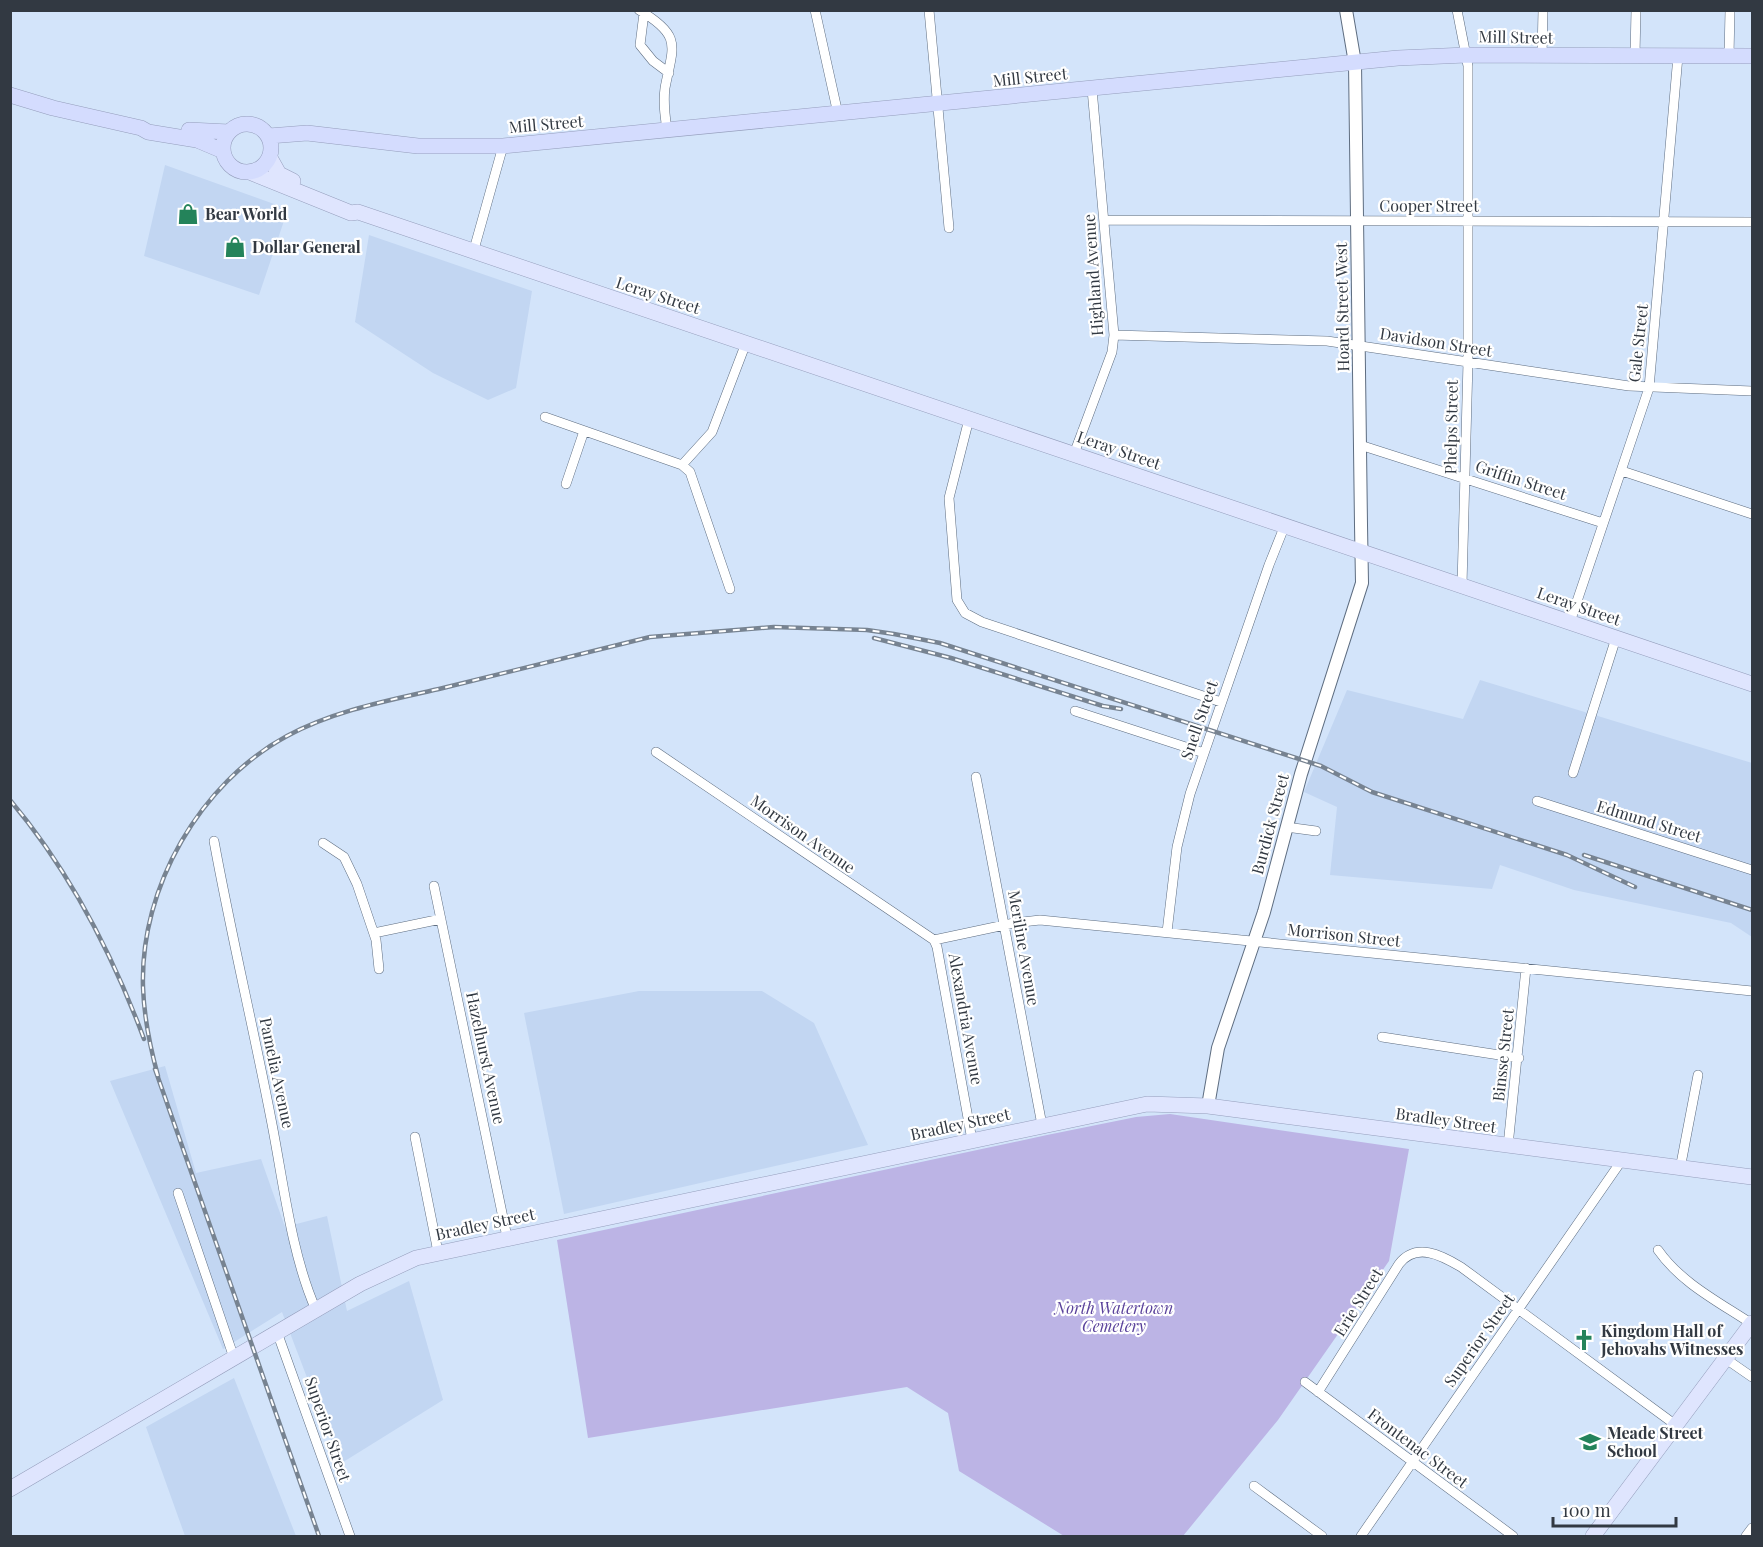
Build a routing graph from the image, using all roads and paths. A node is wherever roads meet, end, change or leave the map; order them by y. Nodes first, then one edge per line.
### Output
1 (815, 10) edge
2 (929, 10) edge
3 (1346, 10) edge
4 (1457, 10) edge
5 (1544, 10) edge
6 (1636, 10) edge
7 (1730, 10) edge
8 (641, 12) edge
9 (1466, 54) junction
10 (1635, 55) junction
11 (1542, 56) junction
12 (1678, 56) junction
13 (1729, 56) junction
14 (1752, 56) edge
15 (1355, 63) junction
16 (669, 73) junction
17 (1092, 89) junction
18 (10, 94) edge
19 (937, 105) junction
20 (838, 114) junction
21 (141, 128) junction
22 (667, 130) junction
23 (229, 132) junction
24 (502, 146) junction
25 (270, 147) junction
26 (223, 151) junction
27 (252, 172) junction
28 (358, 212) junction
29 (1105, 220) junction
30 (1357, 220) junction
31 (1468, 221) junction
32 (1664, 221) junction
33 (1752, 222) edge
34 (949, 228) dead end
35 (474, 253) junction
36 (1114, 335) junction
37 (746, 343) junction
38 (1359, 345) junction
39 (1468, 362) junction
40 (1649, 388) junction
41 (1752, 391) edge
42 (545, 417) dead end
43 (969, 419) junction
44 (584, 431) junction
45 (1360, 445) junction
46 (1074, 454) junction
47 (682, 465) junction
48 (1622, 471) junction
49 (1465, 478) junction
50 (566, 484) dead end
51 (1752, 514) edge
52 (1603, 523) junction
53 (1286, 525) junction
54 (1362, 550) junction
55 (1462, 585) junction
56 (730, 589) dead end
57 (1570, 622) junction
58 (1616, 638) junction
59 (1752, 684) edge
60 (1221, 702) junction
61 (1075, 711) dead end
62 (656, 752) dead end
63 (1204, 753) junction
64 (1573, 773) dead end
65 (976, 777) dead end
66 (1537, 801) dead end
67 (1286, 827) junction
68 (1316, 831) dead end
69 (214, 841) dead end
70 (322, 843) dead end
71 (1752, 870) edge
72 (434, 886) dead end
73 (441, 920) junction
74 (1004, 925) junction
75 (1167, 932) junction
76 (374, 933) junction
77 (934, 940) junction
78 (1254, 941) junction
79 (1526, 968) junction
80 (379, 969) dead end
81 (1752, 991) edge
82 (1382, 1037) dead end
83 (1519, 1058) junction
84 (1698, 1075) dead end
85 (1208, 1106) junction
86 (1042, 1125) junction
87 (415, 1137) dead end
88 (972, 1140) junction
89 (1508, 1146) junction
90 (1622, 1160) junction
91 (1680, 1169) junction
92 (1752, 1177) edge
93 (178, 1193) dead end
94 (507, 1237) junction
95 (1658, 1250) dead end
96 (438, 1252) junction
97 (1518, 1308) junction
98 (316, 1310) junction
99 (1752, 1324) edge
100 (278, 1332) junction
101 (234, 1358) junction
102 (1726, 1359) junction
103 (1752, 1377) edge
104 (1305, 1382) dead end
105 (1318, 1392) junction
106 (1677, 1426) junction
107 (1412, 1463) junction
108 (1254, 1486) dead end
109 (10, 1489) edge
110 (1752, 1528) edge
111 (350, 1536) edge
112 (1322, 1536) edge
113 (1361, 1536) edge
114 (1513, 1536) edge
115 (1593, 1536) edge
116 (1746, 1536) edge

1 - 20 street
2 - 19 street
3 - 15 street, Hoard Street West
4 - 9 street, Phelps Street
5 - 11 street
6 - 10 street
7 - 13 street
8 - 16 street
8 - 16 street
9 - 11 highway, Mill Street
9 - 15 highway, Mill Street
9 - 31 street, Phelps Street
10 - 11 highway, Mill Street
10 - 12 highway, Mill Street
12 - 13 highway, Mill Street
12 - 32 street, Gale Street
13 - 14 highway, Mill Street
15 - 17 highway, Mill Street
15 - 30 street, Hoard Street West
16 - 22 street
17 - 19 highway, Mill Street
17 - 29 street, Highland Avenue
18 - 21 highway
19 - 20 highway, Mill Street
19 - 34 street
20 - 22 highway, Mill Street
21 - 23 highway
21 - 26 highway
22 - 24 highway, Mill Street
23 - 25 highway
23 - 26 highway
24 - 25 highway, Mill Street
24 - 35 street
25 - 27 highway
25 - 28 main road
26 - 27 highway
27 - 28 main road
28 - 35 main road, Leray Street
29 - 30 street, Cooper Street
29 - 36 street, Highland Avenue
30 - 31 street, Cooper Street
30 - 38 street, Hoard Street West
31 - 32 street, Cooper Street
31 - 39 street, Phelps Street
32 - 33 street, Cooper Street
32 - 40 street, Gale Street
35 - 37 main road, Leray Street
36 - 38 street, Davidson Street
36 - 46 street, Highland Avenue
37 - 43 main road, Leray Street
37 - 47 street
38 - 39 street, Davidson Street
38 - 45 street, Hoard Street West
39 - 40 street, Davidson Street
39 - 49 street, Phelps Street
40 - 41 street, Davidson Street
40 - 48 street, Gale Street
42 - 44 street
43 - 46 main road, Leray Street
43 - 60 street
44 - 47 street
44 - 50 street
45 - 49 street, Griffin Street
45 - 54 street, Hoard Street West
46 - 53 main road, Leray Street
47 - 56 street
48 - 51 street
48 - 52 street, Gale Street
49 - 52 street, Griffin Street
49 - 55 street, Phelps Street
52 - 57 street, Gale Street
53 - 54 main road, Leray Street
53 - 60 street, Snell Street
54 - 55 main road, Leray Street
54 - 67 street, Burdick Street
55 - 57 main road, Leray Street
57 - 58 main road, Leray Street
58 - 59 main road, Leray Street
58 - 64 street
60 - 63 street, Snell Street
61 - 63 street
62 - 77 street, Morrison Avenue
63 - 75 street, Snell Street
65 - 74 street, Meriline Avenue
66 - 71 street, Edmund Street
67 - 68 street
67 - 78 street, Burdick Street
69 - 98 street, Pamelia Avenue
70 - 76 street
72 - 73 street, Hazelhurst Avenue
73 - 76 street
73 - 94 street, Hazelhurst Avenue
74 - 75 street, Morrison Street
74 - 77 street, Morrison Street
74 - 86 street, Meriline Avenue
75 - 78 street, Morrison Street
76 - 80 street
77 - 88 street, Alexandria Avenue
78 - 79 street, Morrison Street
78 - 85 street, Burdick Street
79 - 81 street, Morrison Street
79 - 83 street, Binsse Street
82 - 83 street
83 - 89 street, Binsse Street
84 - 91 street
85 - 86 main road, Bradley Street
85 - 89 main road, Bradley Street
86 - 88 main road, Bradley Street
87 - 96 street
88 - 94 main road, Bradley Street
89 - 90 main road, Bradley Street
90 - 91 main road, Bradley Street
90 - 97 street, Superior Street
91 - 92 main road, Bradley Street
93 - 101 street
94 - 96 main road, Bradley Street
95 - 99 street
96 - 98 main road, Bradley Street
97 - 105 street, Erie Street
97 - 106 street
97 - 107 street, Superior Street
98 - 100 main road, Bradley Street
99 - 102 main road
100 - 101 main road, Bradley Street
100 - 111 street, Superior Street
101 - 109 main road, Bradley Street
102 - 103 street
102 - 106 main road
104 - 105 street, Frontenac Street
105 - 107 street, Frontenac Street
106 - 115 main road
107 - 113 street, Superior Street
107 - 114 street, Frontenac Street
108 - 112 street
110 - 116 street

